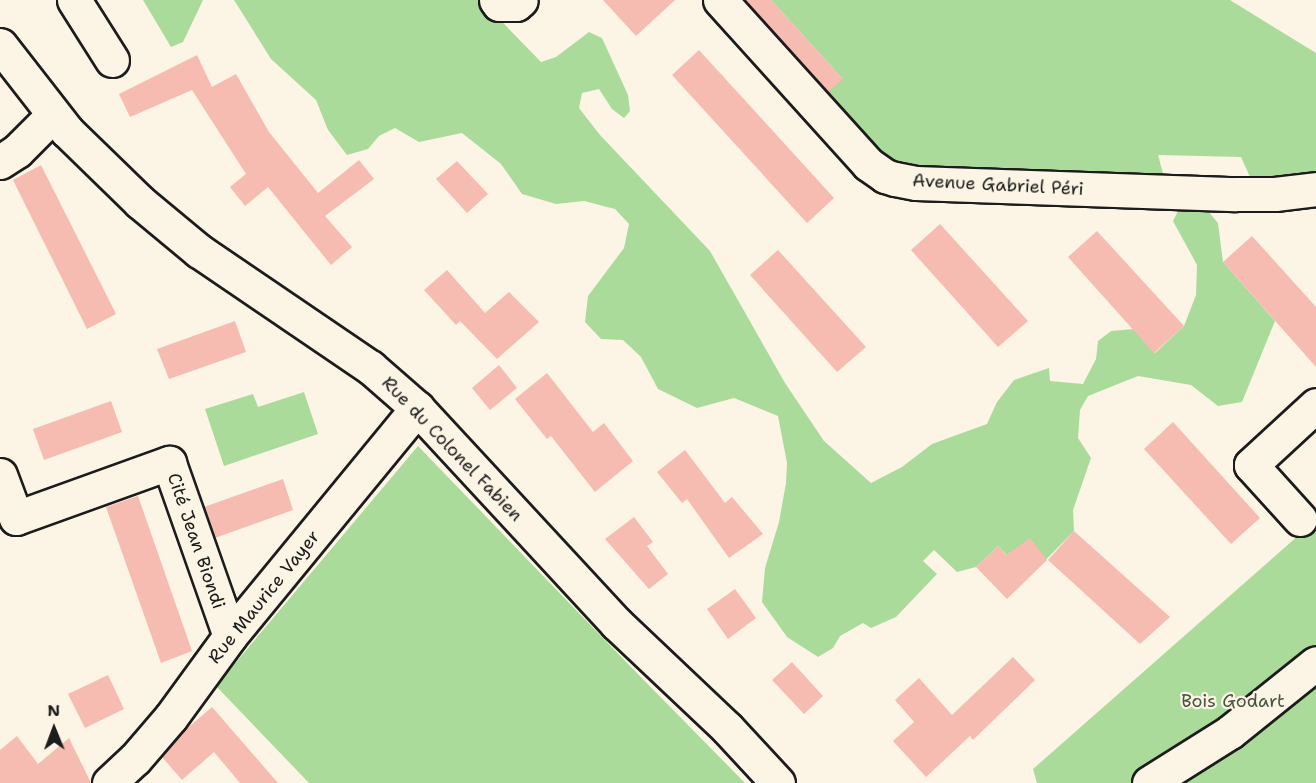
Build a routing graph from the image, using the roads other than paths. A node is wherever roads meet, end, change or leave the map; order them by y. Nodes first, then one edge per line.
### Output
1 (74, 0) edge
2 (496, 0) edge
3 (521, 0) edge
4 (720, 0) edge
5 (0, 45) edge
6 (111, 60) dead end
7 (53, 115) junction
8 (0, 162) edge
9 (1316, 189) edge
10 (1316, 405) edge
11 (417, 408) junction
12 (0, 475) edge
13 (1300, 519) dead end
14 (8, 521) edge
15 (230, 636) junction
16 (1316, 663) edge
17 (109, 783) edge
18 (778, 783) edge
19 (1149, 783) edge

1 - 6 street
2 - 3 street
4 - 9 street, Avenue Gabriel Péri
5 - 7 street, Rue du Colonel Fabien
7 - 8 street
7 - 11 street, Rue du Colonel Fabien
10 - 13 street
11 - 15 street, Rue Maurice Vayer
11 - 18 street, Rue du Colonel Fabien
12 - 14 street, Cité Jean Biondi
14 - 15 street, Cité Jean Biondi
15 - 17 street, Rue Maurice Vayer
16 - 19 street

